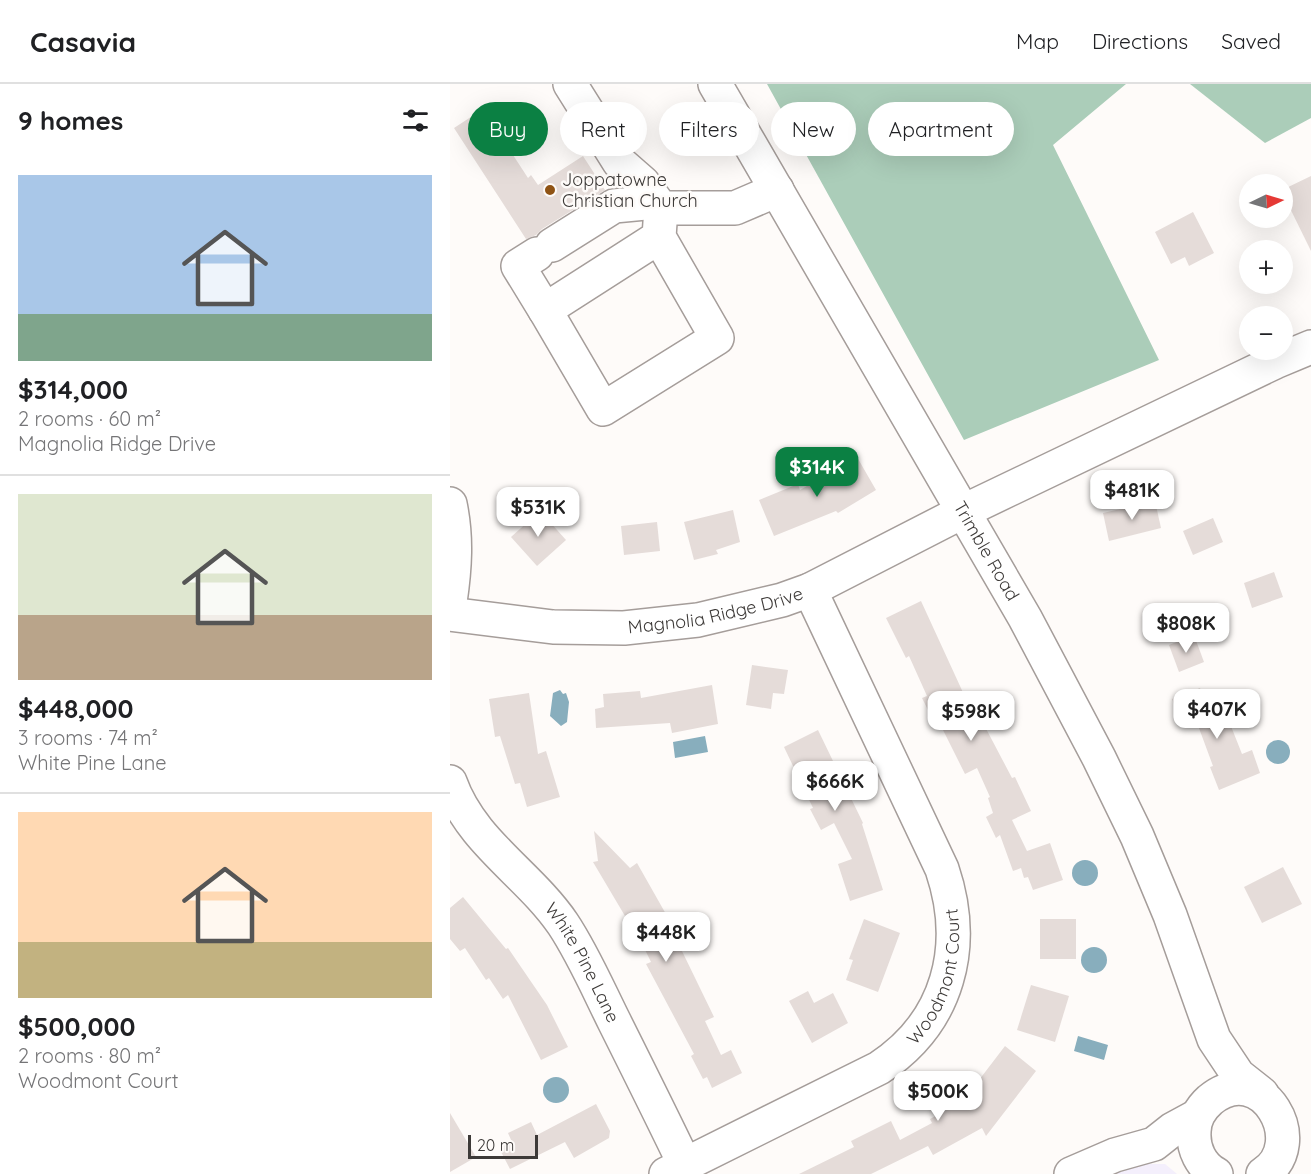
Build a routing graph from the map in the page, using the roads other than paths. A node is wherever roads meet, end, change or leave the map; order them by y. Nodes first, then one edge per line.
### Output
1 (570, 84) edge
2 (715, 84) edge
3 (777, 190) junction
4 (659, 215) junction
5 (546, 310) junction
6 (1311, 347) edge
7 (450, 504) edge
8 (962, 512) junction
9 (810, 590) junction
10 (450, 602) edge
11 (450, 614) edge
12 (450, 782) edge
13 (1214, 1039) junction
14 (1262, 1094) junction
15 (1201, 1110) junction
16 (1154, 1144) junction
17 (1208, 1167) edge
18 (676, 1169) edge
19 (1266, 1173) edge
20 (1071, 1174) edge

1 - 4 street
2 - 3 street, Trimble Road
3 - 4 street
3 - 8 street, Trimble Road
4 - 5 street
4 - 5 street
4 - 5 street
6 - 8 street, Magnolia Ridge Drive
7 - 10 street
8 - 9 street, Magnolia Ridge Drive
8 - 13 street, Trimble Road
9 - 11 street, Magnolia Ridge Drive
9 - 18 street, Woodmont Court
12 - 18 street, White Pine Lane
13 - 14 street, Trimble Road
13 - 15 street, Trimble Road
14 - 15 street
14 - 19 street, Trimble Road
15 - 16 street
15 - 17 street, Trimble Road
16 - 17 street
16 - 20 street

